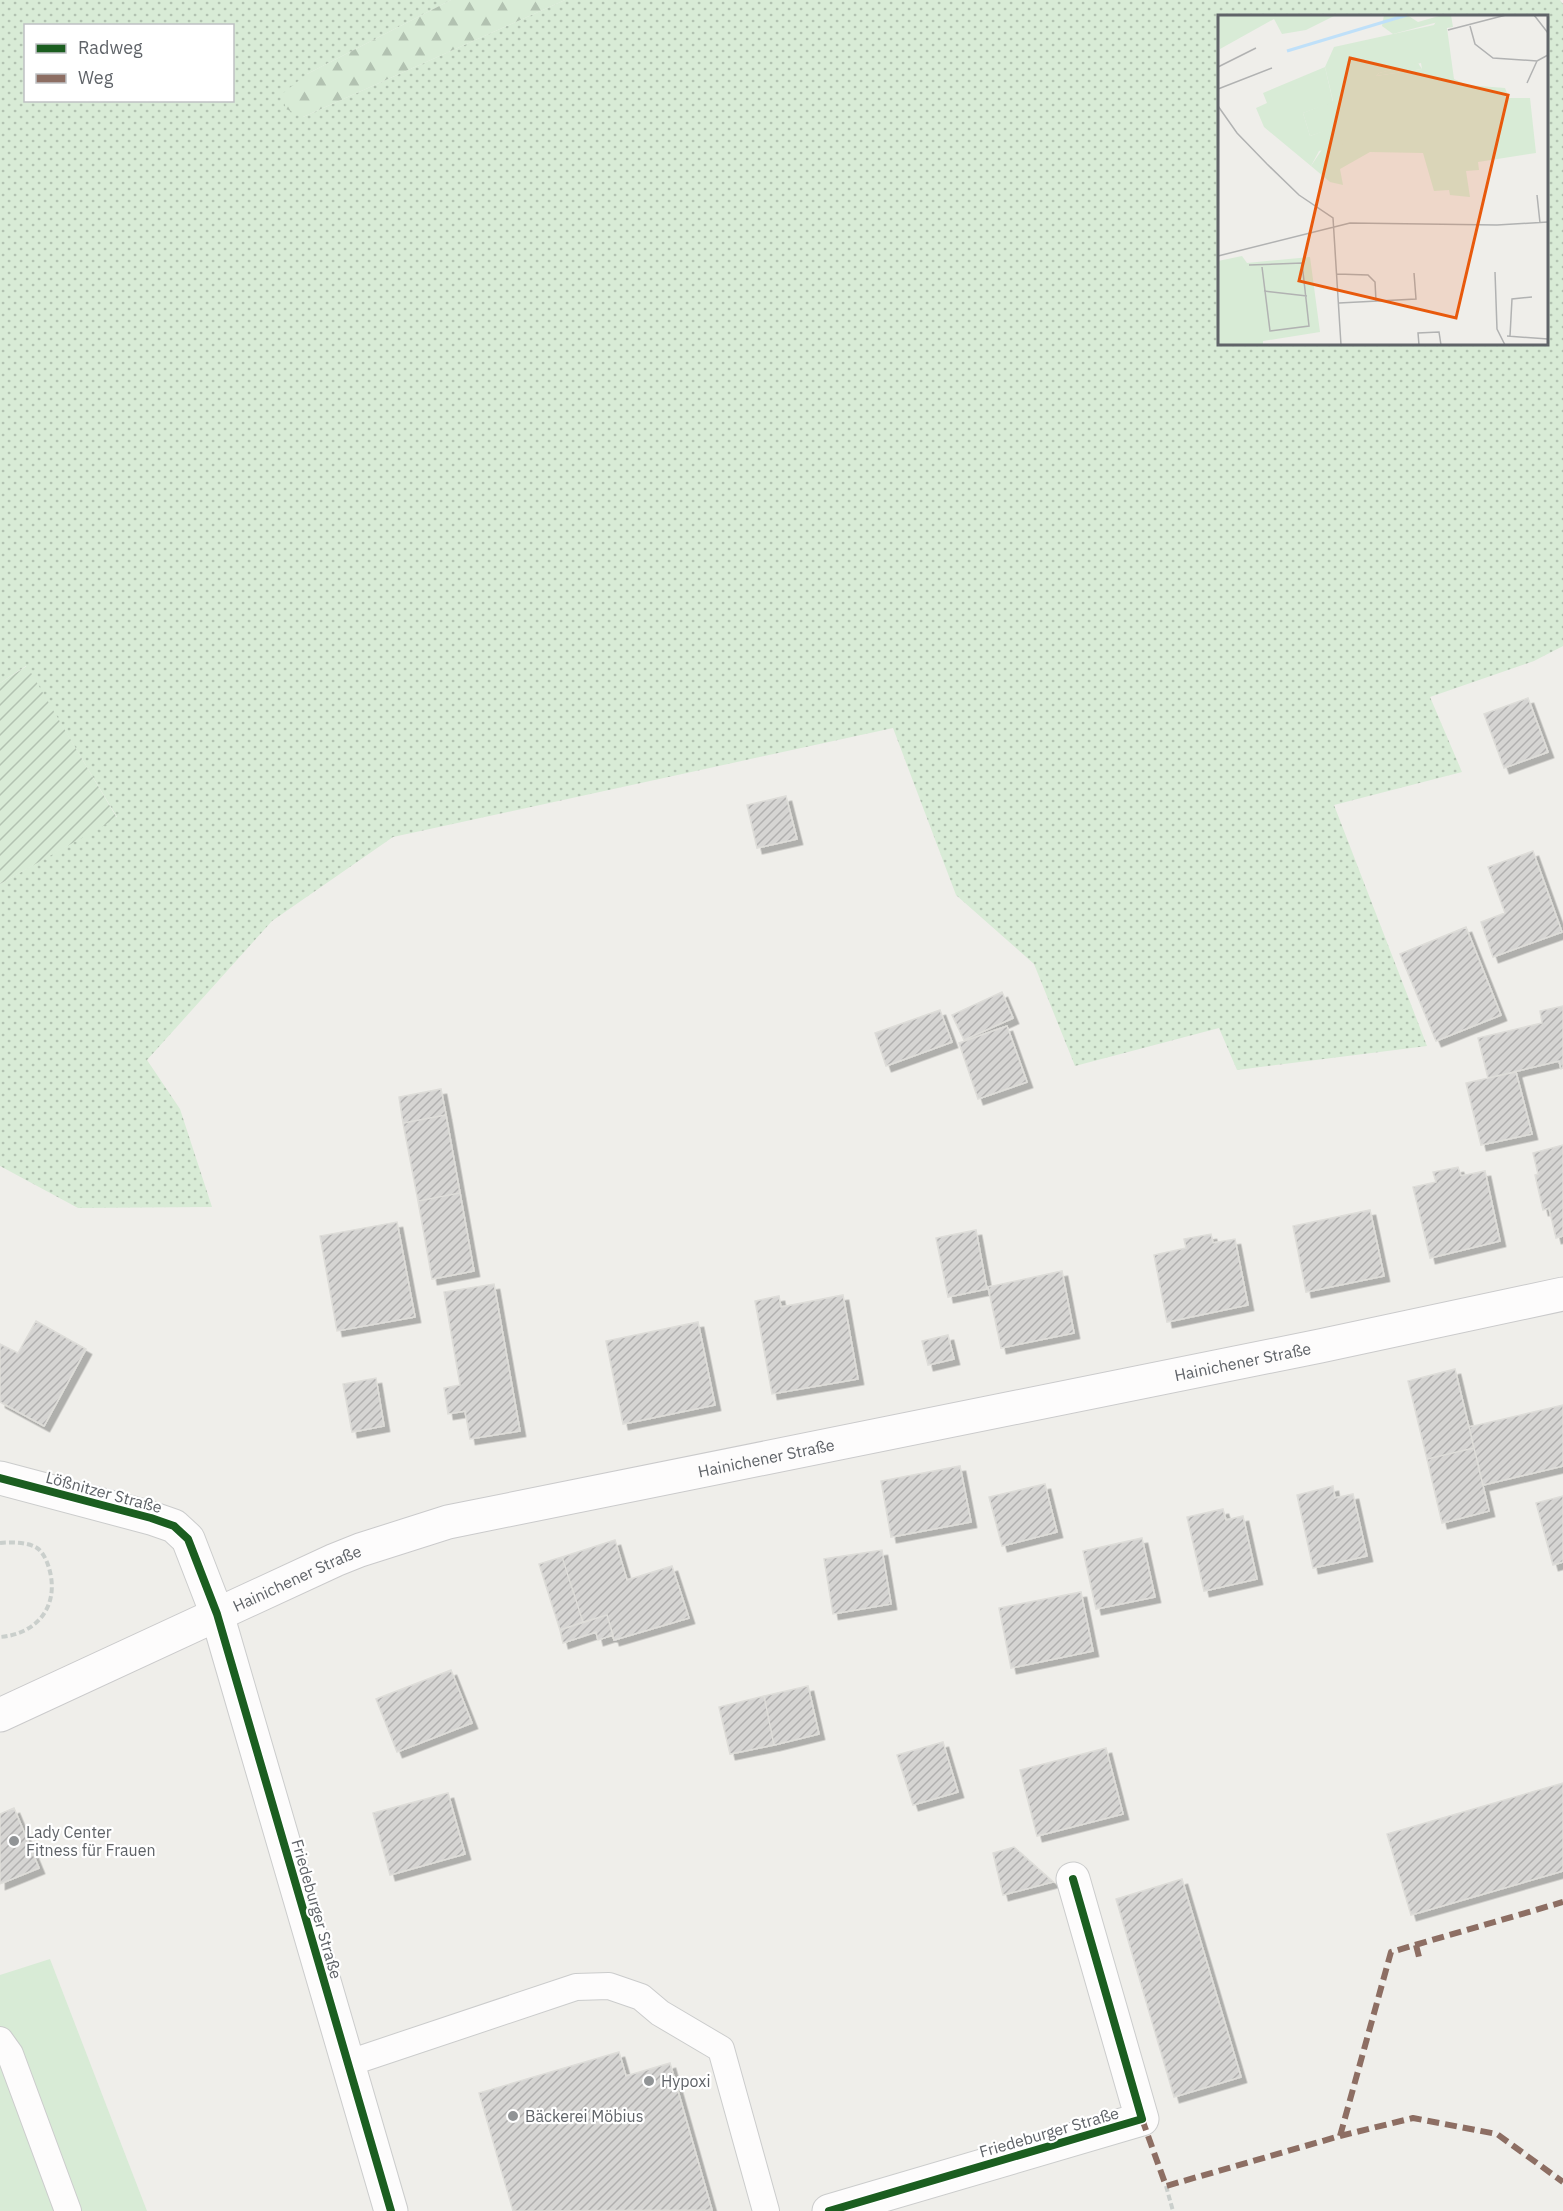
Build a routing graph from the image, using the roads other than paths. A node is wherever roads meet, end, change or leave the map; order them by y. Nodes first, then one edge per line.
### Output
1 (1563, 1294) edge
2 (0, 1478) edge
3 (217, 1614) junction
4 (0, 1715) edge
5 (1072, 1879) dead end
6 (0, 2040) edge
7 (349, 2063) junction
8 (68, 2211) edge
9 (391, 2211) edge
10 (766, 2211) edge
11 (829, 2211) edge

1 - 3 main road, Hainichener Straße
2 - 3 main road, Lößnitzer Straße
3 - 4 main road, Hainichener Straße
3 - 7 main road, Friedeburger Straße
5 - 11 main road, Friedeburger Straße
6 - 8 lane
7 - 9 main road, Friedeburger Straße
7 - 10 lane

